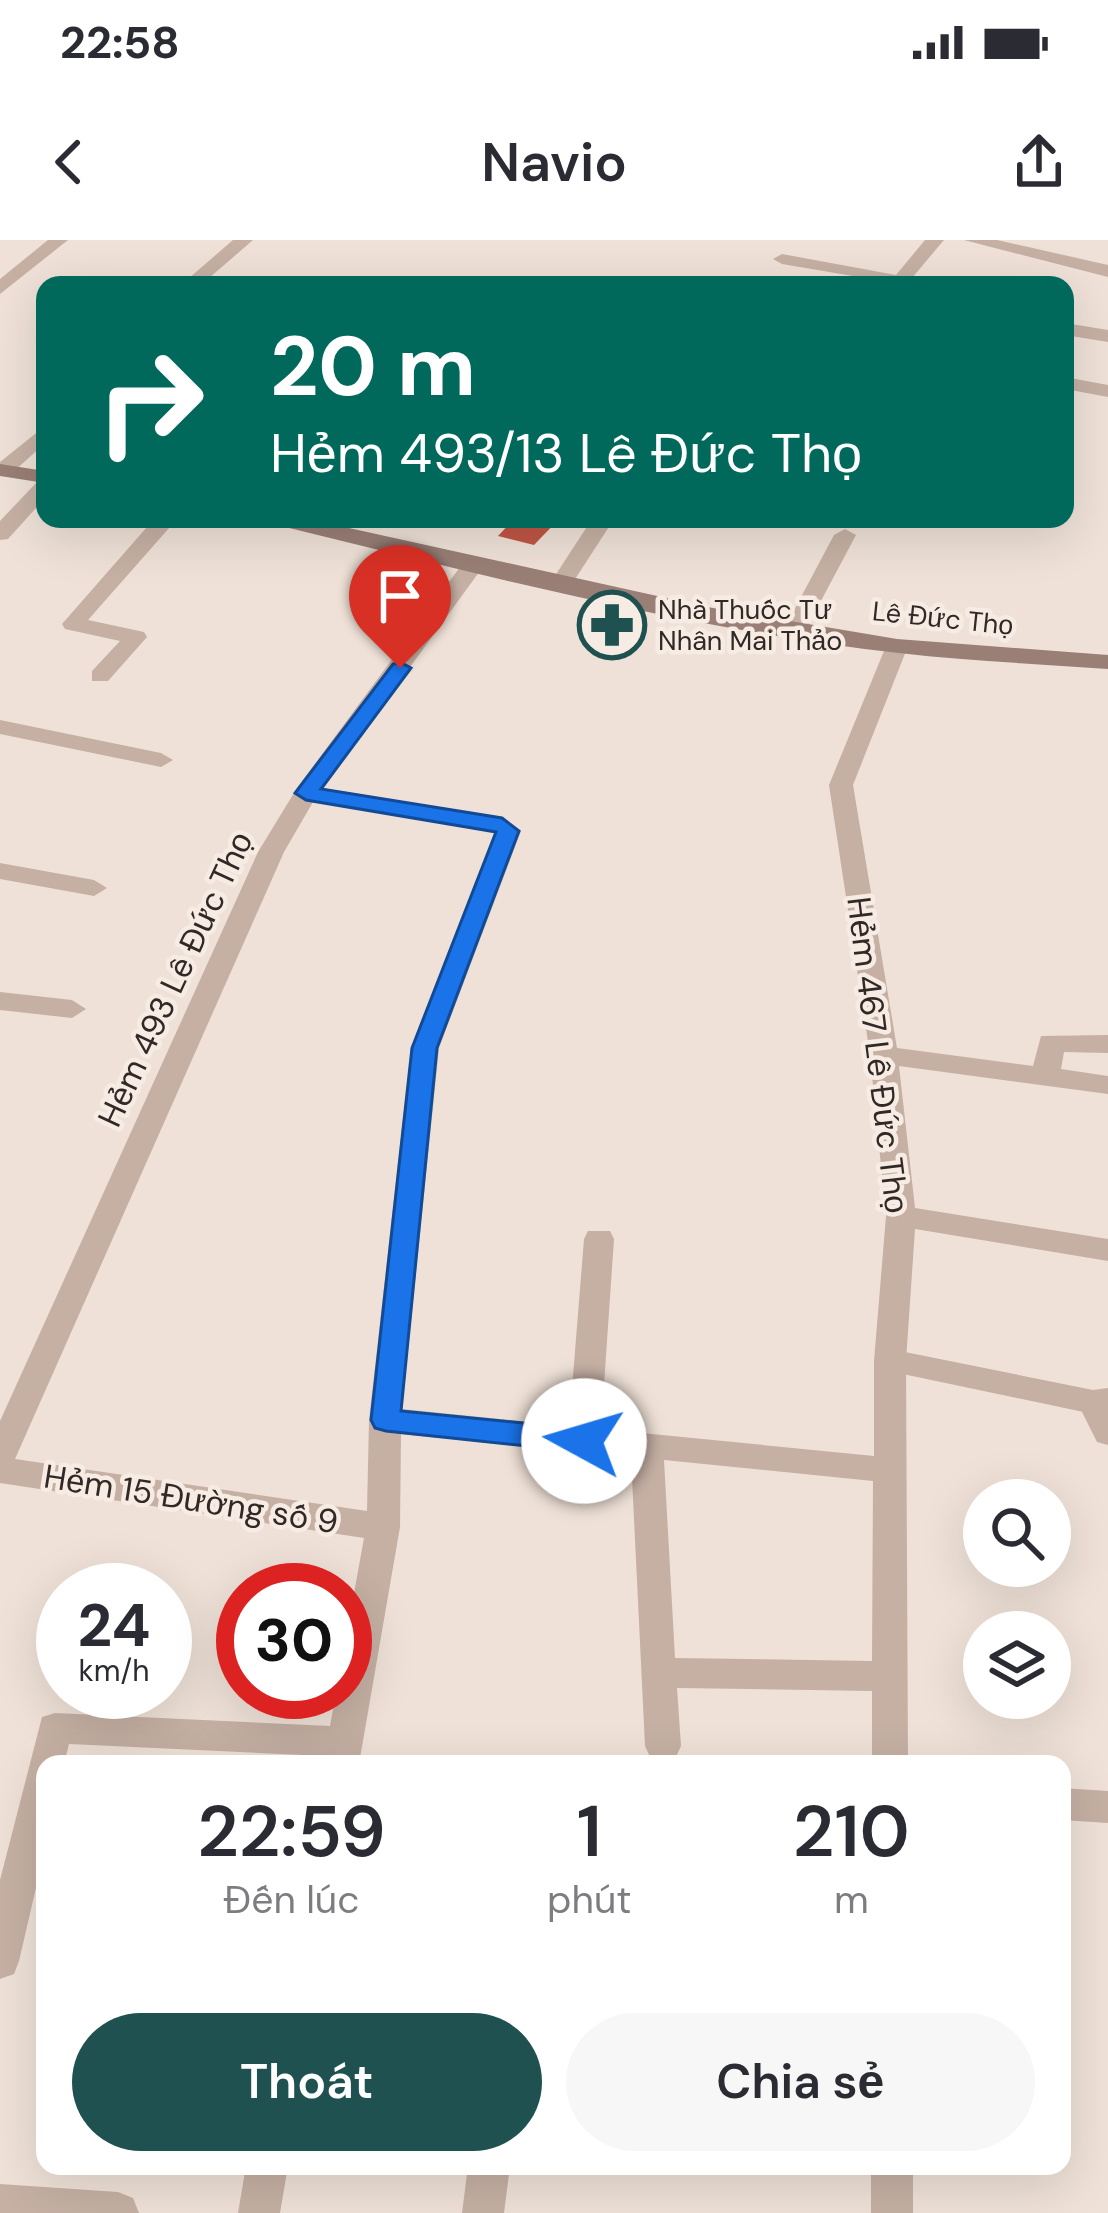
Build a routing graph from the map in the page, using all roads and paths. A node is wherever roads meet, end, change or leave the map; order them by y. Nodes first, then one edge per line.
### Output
1 (59, 240) edge
2 (244, 240) edge
3 (934, 240) edge
4 (973, 240) edge
5 (782, 259) dead end
6 (1099, 268) edge
7 (201, 276) edge
8 (878, 276) edge
9 (903, 276) edge
10 (0, 288) edge
11 (1074, 330) edge
12 (1108, 336) edge
13 (1074, 385) edge
14 (1108, 392) edge
15 (36, 440) edge
16 (2, 470) edge
17 (36, 479) edge
18 (36, 492) edge
19 (158, 528) edge
20 (345, 528) edge
21 (597, 528) edge
22 (0, 534) edge
23 (845, 536) dead end
24 (474, 564) junction
25 (560, 585) junction
26 (795, 629) junction
27 (897, 646) junction
28 (1108, 662) edge
29 (100, 676) dead end
30 (0, 728) edge
31 (161, 760) dead end
32 (306, 793) junction
33 (0, 871) edge
34 (94, 888) dead end
35 (0, 1001) edge
36 (72, 1009) dead end
37 (1108, 1044) edge
38 (884, 1055) junction
39 (1046, 1076) junction
40 (1108, 1085) edge
41 (901, 1216) junction
42 (599, 1239) dead end
43 (1108, 1250) edge
44 (890, 1361) junction
45 (1100, 1401) edge
46 (386, 1420) junction
47 (1108, 1433) edge
48 (584, 1441) junction
49 (647, 1447) junction
50 (0, 1457) edge
51 (0, 1470) edge
52 (890, 1470) junction
53 (383, 1527) junction
54 (658, 1672) junction
55 (890, 1676) junction
56 (663, 1746) dead end
57 (343, 1753) edge
58 (49, 1755) edge
59 (890, 1755) edge
60 (1071, 1805) edge
61 (1108, 1808) edge
62 (36, 1809) edge
63 (0, 1961) edge
64 (266, 2175) edge
65 (488, 2175) edge
66 (892, 2175) edge
67 (0, 2205) edge
68 (118, 2213) edge
69 (259, 2213) edge
70 (483, 2213) edge
71 (892, 2213) edge

1 - 10 street
2 - 7 street
3 - 9 street
4 - 6 street
5 - 8 street
11 - 12 street
13 - 14 street
15 - 16 street
16 - 17 main road
18 - 22 street
19 - 29 street
20 - 24 main road, Lê Đức Thọ
21 - 25 street
23 - 26 street
24 - 25 main road, Lê Đức Thọ
24 - 32 street, Hẻm 493 Lê Đức Thọ
25 - 26 main road, Lê Đức Thọ
26 - 27 main road, Lê Đức Thọ
27 - 28 main road, Lê Đức Thọ
27 - 38 street, Hẻm 467 Lê Đức Thọ
30 - 31 street
32 - 46 street
32 - 50 street, Hẻm 493 Lê Đức Thọ
33 - 34 street
35 - 36 street
37 - 39 street
38 - 39 street
38 - 41 street, Hẻm 467 Lê Đức Thọ
39 - 40 street
41 - 43 street
41 - 44 street, Hẻm 467 Lê Đức Thọ
42 - 48 street
44 - 45 street
44 - 52 street, Hẻm 467 Lê Đức Thọ
45 - 47 street
46 - 48 street
46 - 53 street
48 - 49 street
49 - 52 street
49 - 54 street
51 - 53 street, Hẻm 15 Đường số 9
52 - 55 street, Hẻm 467 Lê Đức Thọ
53 - 57 street
54 - 55 street
54 - 56 street
55 - 59 street, Hẻm 467 Lê Đức Thọ
57 - 58 street
60 - 61 street
62 - 63 street
64 - 69 street
65 - 70 street
66 - 71 street
67 - 68 street

